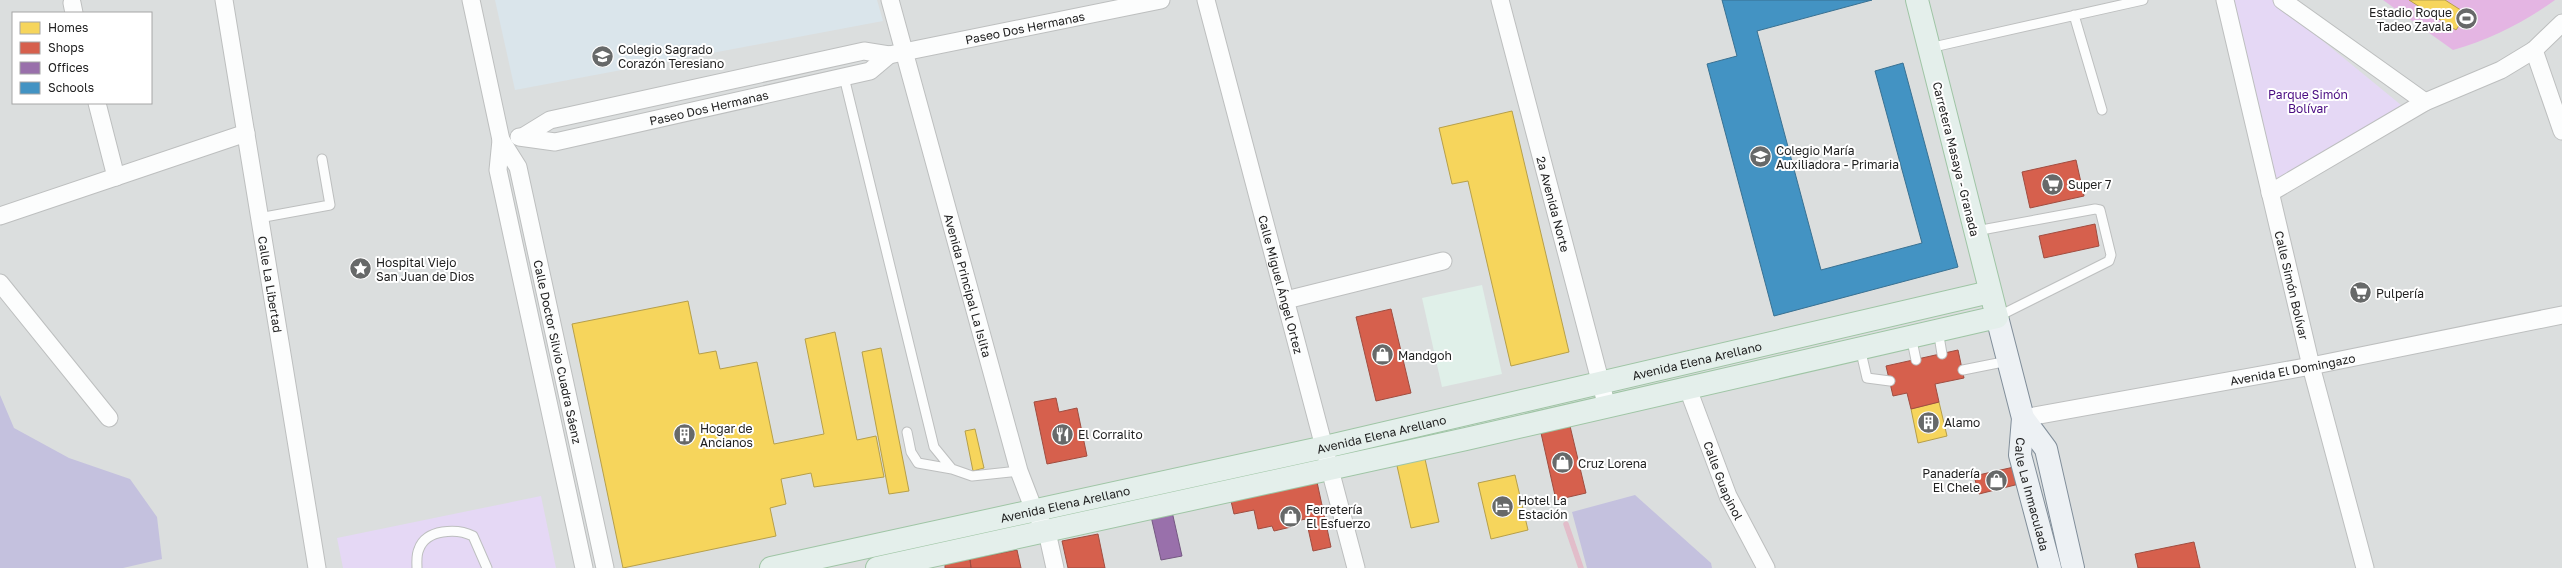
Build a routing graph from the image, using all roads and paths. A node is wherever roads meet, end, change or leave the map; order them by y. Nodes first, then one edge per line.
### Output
1 (224, 0) edge
2 (471, 0) edge
3 (890, 0) edge
4 (1161, 0) edge
5 (1206, 0) edge
6 (1500, 0) edge
7 (1917, 0) edge
8 (2143, 0) edge
9 (2225, 0) edge
10 (2282, 0) edge
11 (2074, 15) junction
12 (2562, 23) edge
13 (1928, 48) junction
14 (2534, 50) junction
15 (896, 53) junction
16 (844, 77) junction
17 (2425, 102) junction
18 (97, 104) edge
19 (2102, 110) dead end
20 (2562, 131) edge
21 (246, 133) junction
22 (524, 136) junction
23 (501, 140) junction
24 (322, 159) dead end
25 (116, 177) junction
26 (2270, 193) junction
27 (0, 216) edge
28 (259, 218) junction
29 (1975, 231) junction
30 (538, 258) junction
31 (1443, 261) dead end
32 (518, 262) junction
33 (0, 283) edge
34 (1990, 292) junction
35 (1286, 300) junction
36 (2562, 315) edge
37 (1997, 317) junction
38 (1938, 330) junction
39 (1911, 336) junction
40 (1754, 347) junction
41 (1860, 348) junction
42 (1942, 354) dead end
43 (1916, 360) dead end
44 (2010, 361) junction
45 (2311, 366) junction
46 (1963, 370) dead end
47 (1760, 372) junction
48 (1890, 381) dead end
49 (1601, 382) junction
50 (1688, 389) junction
51 (1607, 407) junction
52 (1459, 415) junction
53 (109, 418) dead end
54 (2023, 418) junction
55 (574, 425) junction
56 (553, 428) junction
57 (907, 432) dead end
58 (1466, 439) junction
59 (1325, 447) junction
60 (952, 469) junction
61 (1331, 470) junction
62 (1019, 471) junction
63 (1171, 480) junction
64 (1177, 504) junction
65 (1034, 510) junction
66 (1047, 532) junction
67 (821, 563) edge
68 (317, 568) edge
69 (417, 568) edge
70 (487, 568) edge
71 (584, 568) edge
72 (605, 568) edge
73 (771, 568) edge
74 (877, 568) edge
75 (1055, 568) edge
76 (1356, 568) edge
77 (1766, 568) edge
78 (2050, 568) edge
79 (2074, 568) edge
80 (2365, 568) edge

1 - 21 street, Calle La Libertad
2 - 23 street, Calle Doctor Silvio Cuadra Sáenz
3 - 15 street, Avenida Principal La Islita
4 - 15 street, Paseo Dos Hermanas
5 - 35 street, Calle Miguel Ángel Ortez
6 - 49 street, 2a Avenida Norte
7 - 13 highway, Carretera Masaya - Granada
8 - 11 lane
9 - 26 street, Calle Simón Bolívar
10 - 17 street
11 - 13 lane
11 - 19 lane
12 - 14 street
13 - 29 highway, Carretera Masaya - Granada
14 - 17 street
14 - 20 street
15 - 16 street, Paseo Dos Hermanas
15 - 22 street, Paseo Dos Hermanas
15 - 62 street, Avenida Principal La Islita
16 - 22 street, Paseo Dos Hermanas
16 - 60 lane
17 - 26 street
18 - 25 street
21 - 25 street
21 - 28 street, Calle La Libertad
22 - 23 street, Paseo Dos Hermanas
23 - 30 street, Calle Doctor Silvio Cuadra Sáenz
23 - 32 street, Calle Doctor Silvio Cuadra Sáenz
24 - 28 lane
25 - 27 street
26 - 45 street, Calle Simón Bolívar
28 - 68 street, Calle La Libertad
29 - 34 highway, Carretera Masaya - Granada
29 - 37 lane
30 - 32 street
30 - 55 street, Calle Doctor Silvio Cuadra Sáenz
31 - 35 street
32 - 56 street, Calle Doctor Silvio Cuadra Sáenz
33 - 53 street
34 - 37 highway, Carretera Masaya - Granada
34 - 40 highway, Avenida Elena Arellano
35 - 59 street, Calle Miguel Ángel Ortez
36 - 45 street, Avenida El Domingazo
37 - 38 highway, Avenida Elena Arellano
37 - 44 main road, Calle La Inmaculada
38 - 39 highway, Avenida Elena Arellano
38 - 42 lane
39 - 41 highway, Avenida Elena Arellano
39 - 43 lane
40 - 47 highway
40 - 49 highway, Avenida Elena Arellano
41 - 47 highway, Avenida Elena Arellano
41 - 48 lane
44 - 46 lane
44 - 54 main road, Calle La Inmaculada
45 - 54 street, Avenida El Domingazo
45 - 80 street, Calle Simón Bolívar
47 - 50 highway, Avenida Elena Arellano
49 - 51 street, 2a Avenida Norte
49 - 52 highway, Avenida Elena Arellano
50 - 51 highway, Avenida Elena Arellano
50 - 77 street, Calle Guapinol
51 - 58 highway, Avenida Elena Arellano
52 - 58 highway
52 - 59 highway, Avenida Elena Arellano
54 - 78 main road, Calle La Inmaculada
54 - 79 main road, Calle La Inmaculada
55 - 56 street
55 - 72 street, Calle Doctor Silvio Cuadra Sáenz
56 - 71 street, Calle Doctor Silvio Cuadra Sáenz
57 - 60 lane
58 - 61 highway, Avenida Elena Arellano
59 - 61 street, Calle Miguel Ángel Ortez
59 - 63 highway, Avenida Elena Arellano
60 - 62 lane
61 - 64 highway, Avenida Elena Arellano
61 - 76 street, Calle Miguel Ángel Ortez
62 - 65 street, Avenida Principal La Islita
63 - 64 highway
63 - 65 highway, Avenida Elena Arellano
64 - 66 highway, Avenida Elena Arellano
65 - 66 street, Avenida Principal La Islita
65 - 67 highway, Avenida Elena Arellano
66 - 74 highway, Avenida Elena Arellano
66 - 75 street, Avenida Principal La Islita
67 - 73 highway, Avenida Elena Arellano
69 - 70 lane

